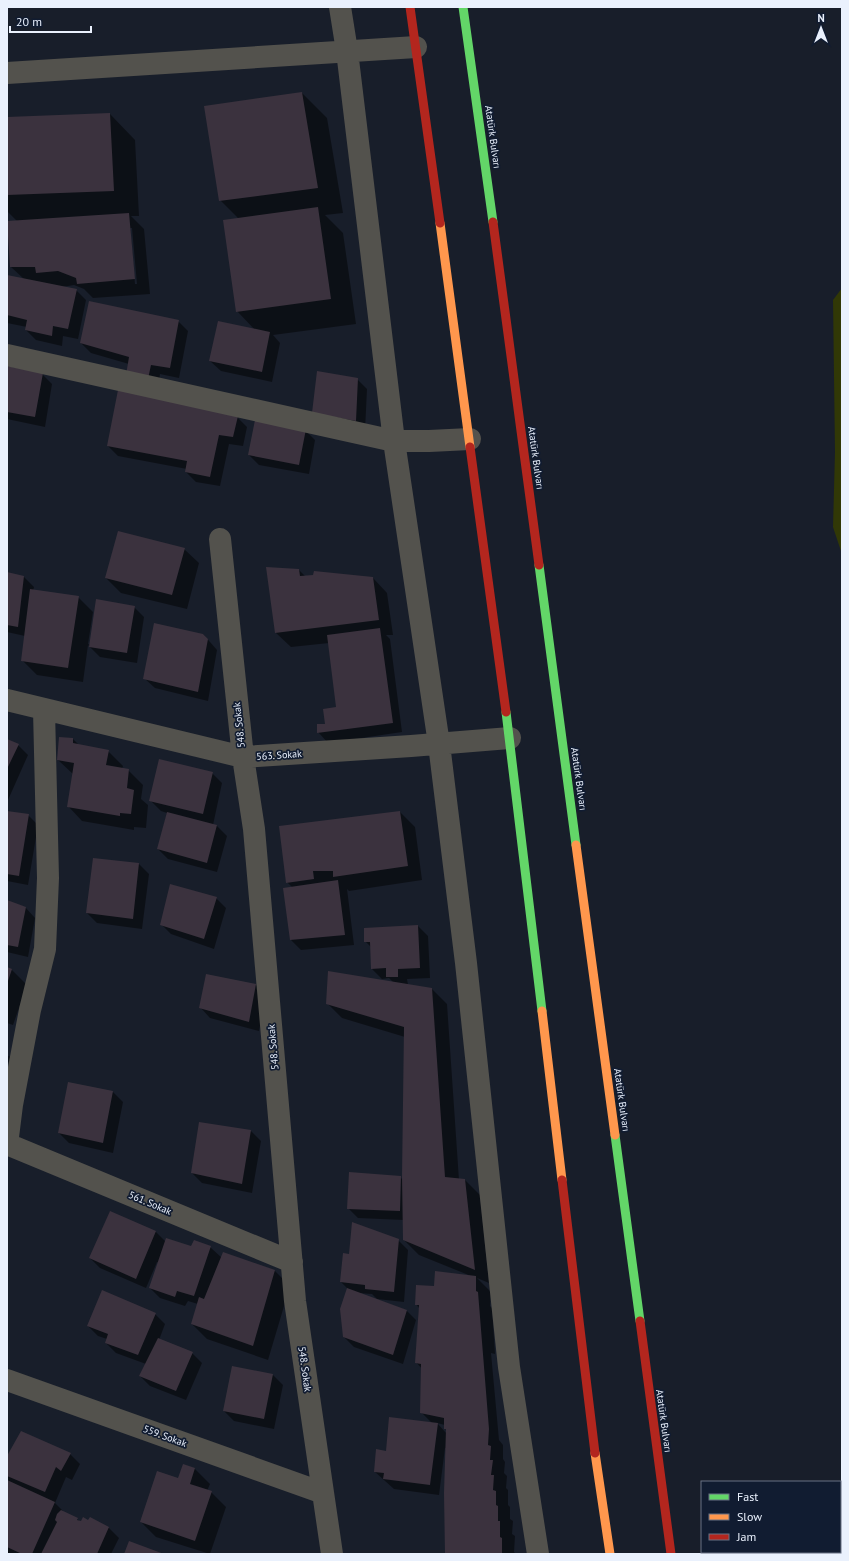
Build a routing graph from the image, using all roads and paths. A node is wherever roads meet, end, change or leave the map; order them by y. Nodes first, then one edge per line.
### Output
1 (340, 7) edge
2 (410, 7) edge
3 (463, 7) edge
4 (416, 46) junction
5 (347, 51) junction
6 (7, 73) edge
7 (7, 355) edge
8 (470, 439) junction
9 (394, 441) junction
10 (220, 539) dead end
11 (7, 700) edge
12 (44, 710) junction
13 (510, 738) junction
14 (439, 744) junction
15 (243, 757) junction
16 (7, 1144) edge
17 (292, 1262) junction
18 (7, 1380) edge
19 (323, 1493) junction
20 (332, 1554) edge
21 (538, 1554) edge
22 (610, 1554) edge
23 (671, 1554) edge

1 - 5 street
2 - 4 main road
3 - 23 main road, Atatürk Bulvarı
4 - 5 street
4 - 8 main road
5 - 6 street
5 - 9 street
7 - 9 street
8 - 9 street
8 - 13 main road
9 - 14 street
10 - 15 street, 548. Sokak
11 - 12 street, 563. Sokak
12 - 15 street, 563. Sokak
12 - 16 street
13 - 14 street, 563. Sokak
13 - 22 main road
14 - 15 street, 563. Sokak
14 - 21 street
15 - 17 street, 548. Sokak
16 - 17 street, 561. Sokak
17 - 19 street, 548. Sokak
18 - 19 street, 559. Sokak
19 - 20 street, 548. Sokak

